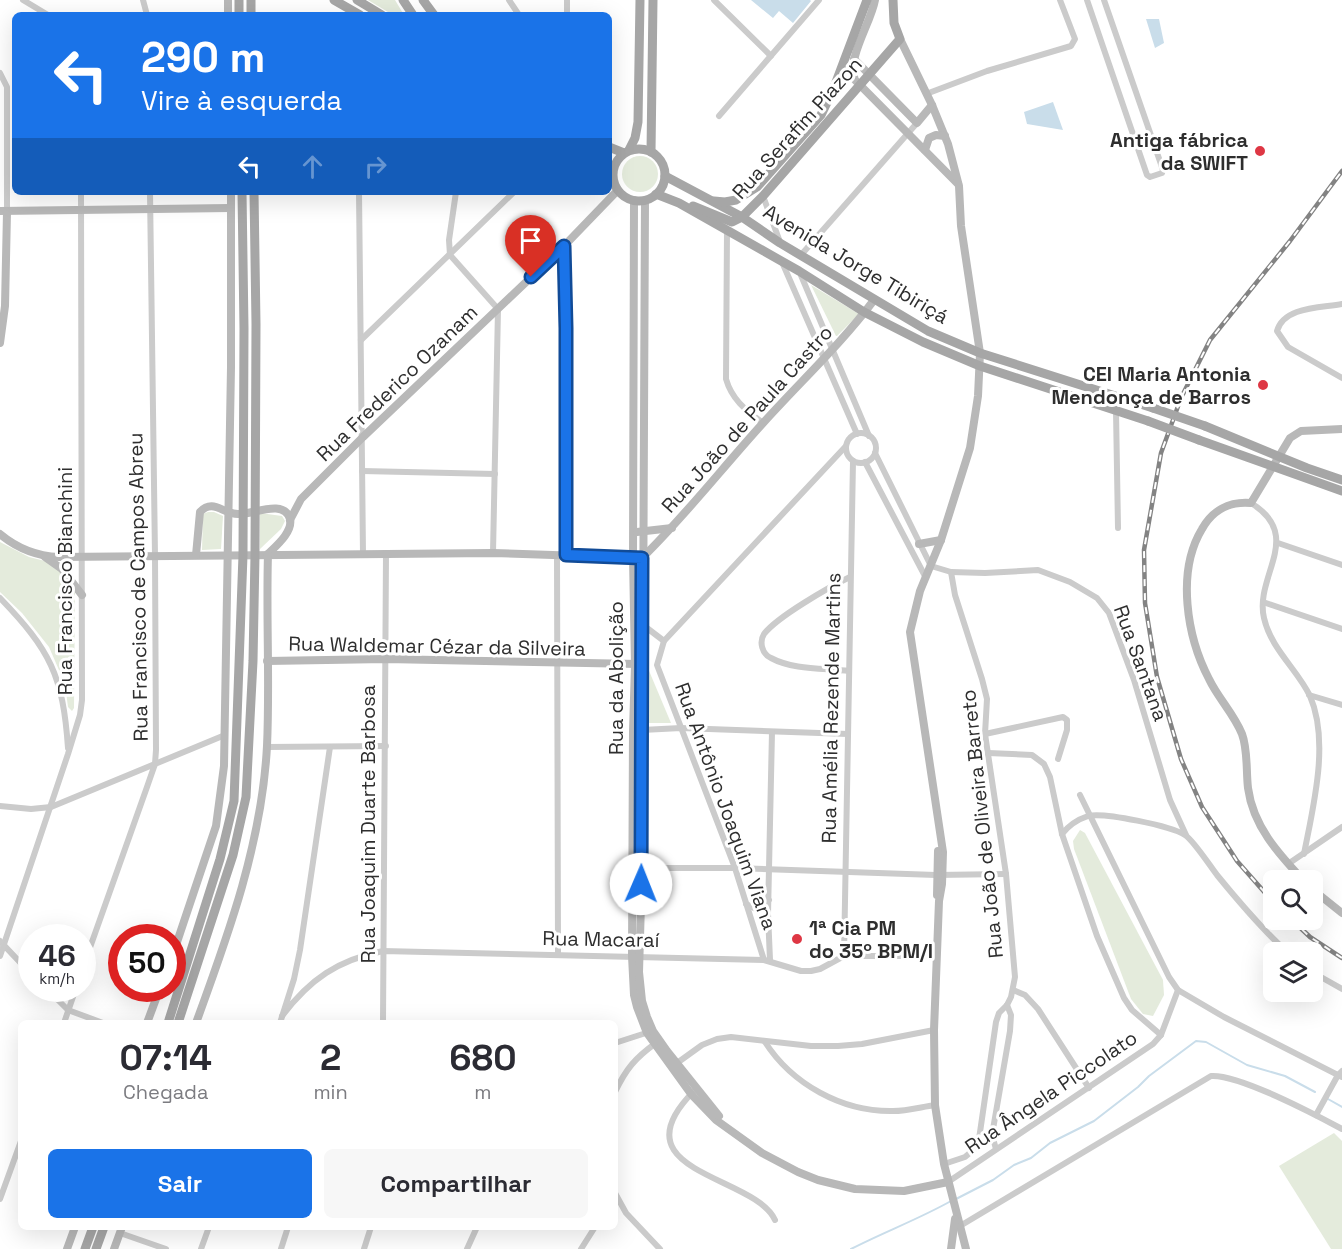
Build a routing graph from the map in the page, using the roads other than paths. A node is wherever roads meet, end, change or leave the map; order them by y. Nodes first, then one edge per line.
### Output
1 (23, 0) edge
2 (334, 0) edge
3 (640, 0) edge
4 (653, 0) edge
5 (714, 0) edge
6 (819, 0) edge
7 (867, 0) edge
8 (875, 0) edge
9 (893, 0) edge
10 (1060, 0) edge
11 (1087, 0) edge
12 (1104, 0) edge
13 (359, 1) edge
14 (43, 12) edge
15 (355, 12) edge
16 (377, 12) edge
17 (900, 39) junction
18 (771, 56) junction
19 (854, 59) junction
20 (0, 73) edge
21 (868, 76) junction
22 (860, 86) junction
23 (926, 94) junction
24 (932, 105) junction
25 (719, 116) dead end
26 (916, 123) junction
27 (908, 133) junction
28 (946, 140) junction
29 (612, 148) edge
30 (627, 152) junction
31 (651, 152) junction
32 (928, 154) junction
33 (612, 167) edge
34 (612, 174) edge
35 (665, 176) junction
36 (959, 186) junction
37 (618, 190) junction
38 (656, 194) junction
39 (81, 195) edge
40 (150, 195) edge
41 (231, 195) edge
42 (242, 195) edge
43 (254, 195) edge
44 (359, 195) edge
45 (456, 195) edge
46 (511, 195) edge
47 (763, 196) junction
48 (634, 200) junction
49 (645, 200) junction
50 (708, 200) junction
51 (679, 203) junction
52 (231, 208) junction
53 (150, 209) junction
54 (81, 210) junction
55 (3, 212) edge
56 (742, 217) junction
57 (727, 231) junction
58 (780, 243) junction
59 (564, 246) junction
60 (450, 255) junction
61 (801, 255) junction
62 (782, 262) junction
63 (799, 272) junction
64 (874, 300) junction
65 (1342, 304) edge
66 (2, 309) edge
67 (498, 309) junction
68 (864, 312) junction
69 (362, 340) junction
70 (0, 342) edge
71 (832, 348) junction
72 (980, 353) junction
73 (824, 357) junction
74 (980, 366) junction
75 (1342, 378) edge
76 (1116, 411) junction
77 (762, 423) junction
78 (1342, 429) edge
79 (857, 434) junction
80 (869, 436) junction
81 (363, 437) junction
82 (846, 446) junction
83 (875, 453) junction
84 (1279, 457) junction
85 (853, 461) junction
86 (865, 462) junction
87 (1273, 468) junction
88 (362, 471) junction
89 (495, 474) junction
90 (1342, 480) edge
91 (1342, 491) edge
92 (301, 499) junction
93 (1251, 503) junction
94 (280, 509) junction
95 (229, 512) junction
96 (255, 512) junction
97 (242, 514) junction
98 (290, 520) junction
99 (672, 528) junction
100 (1118, 528) dead end
101 (638, 532) junction
102 (0, 534) edge
103 (282, 539) junction
104 (941, 540) junction
105 (1278, 543) junction
106 (919, 544) junction
107 (493, 553) junction
108 (268, 554) junction
109 (287, 554) junction
110 (363, 554) junction
111 (386, 554) junction
112 (195, 555) junction
113 (227, 555) junction
114 (243, 555) junction
115 (255, 555) junction
116 (561, 555) junction
117 (155, 556) junction
118 (45, 557) junction
119 (82, 557) junction
120 (638, 558) junction
121 (1342, 565) edge
122 (931, 566) junction
123 (951, 572) junction
124 (850, 577) junction
125 (926, 579) junction
126 (82, 595) junction
127 (0, 597) edge
128 (1263, 602) junction
129 (642, 624) junction
130 (1342, 629) edge
131 (664, 641) junction
132 (386, 659) junction
133 (267, 661) junction
134 (558, 663) junction
135 (638, 664) junction
136 (849, 671) junction
137 (1309, 695) junction
138 (1342, 705) edge
139 (681, 728) junction
140 (642, 730) junction
141 (772, 732) junction
142 (848, 734) junction
143 (985, 734) junction
144 (225, 735) junction
145 (386, 746) junction
146 (267, 747) junction
147 (330, 747) junction
148 (988, 753) junction
149 (69, 754) junction
150 (1058, 759) dead end
151 (155, 764) junction
152 (1080, 795) dead end
153 (0, 806) edge
154 (51, 807) junction
155 (1090, 815) junction
156 (1342, 827) edge
157 (1062, 834) junction
158 (1186, 836) junction
159 (1304, 854) junction
160 (1288, 864) junction
161 (637, 868) junction
162 (735, 868) junction
163 (770, 870) junction
164 (1294, 870) edge
165 (846, 872) junction
166 (1006, 874) junction
167 (939, 875) junction
168 (1323, 897) edge
169 (769, 900) junction
170 (746, 903) junction
171 (1342, 913) edge
172 (183, 924) edge
173 (96, 930) edge
174 (1277, 942) edge
175 (2, 943) edge
176 (383, 951) junction
177 (558, 955) junction
178 (0, 956) edge
179 (844, 956) junction
180 (937, 956) junction
181 (636, 957) junction
182 (18, 960) edge
183 (767, 960) junction
184 (1323, 978) edge
185 (1342, 989) edge
186 (1013, 990) junction
187 (1178, 990) junction
188 (60, 1002) edge
189 (71, 1002) edge
190 (155, 1002) edge
191 (1007, 1005) junction
192 (68, 1010) junction
193 (282, 1016) junction
194 (65, 1020) edge
195 (95, 1020) edge
196 (148, 1020) edge
197 (169, 1020) edge
198 (179, 1020) edge
199 (197, 1020) edge
200 (281, 1020) edge
201 (382, 1020) edge
202 (934, 1030) junction
203 (650, 1032) junction
204 (1161, 1035) junction
205 (618, 1042) edge
206 (765, 1042) junction
207 (657, 1043) junction
208 (677, 1063) junction
209 (1341, 1074) edge
210 (618, 1087) edge
211 (1089, 1088) junction
212 (694, 1092) junction
213 (935, 1105) junction
214 (1316, 1115) junction
215 (1342, 1129) edge
216 (978, 1146) junction
217 (18, 1149) edge
218 (996, 1149) junction
219 (977, 1161) junction
220 (944, 1164) junction
221 (948, 1182) junction
222 (0, 1199) edge
223 (618, 1200) edge
224 (955, 1213) junction
225 (775, 1220) dead end
226 (960, 1226) junction
227 (74, 1230) edge
228 (92, 1230) edge
229 (103, 1230) edge
230 (121, 1230) edge
231 (207, 1230) edge
232 (287, 1230) edge
233 (370, 1230) edge
234 (476, 1230) edge
235 (593, 1230) edge
236 (68, 1249) edge
237 (86, 1249) edge
238 (96, 1249) edge
239 (114, 1249) edge
240 (166, 1249) edge
241 (201, 1249) edge
242 (280, 1249) edge
243 (364, 1249) edge
244 (467, 1249) edge
245 (581, 1249) edge
246 (660, 1249) edge
247 (951, 1249) edge
248 (966, 1249) edge

1 - 14 street
2 - 15 main road
3 - 30 main road
4 - 31 main road
5 - 18 street
6 - 18 street
7 - 50 main road
8 - 19 main road
9 - 17 main road
10 - 23 street
11 - 12 street
13 - 16 main road
17 - 21 main road, Rua Serafim Piazon
17 - 23 main road
18 - 25 street
19 - 21 main road
19 - 22 main road
20 - 55 street
21 - 22 main road, Rua Serafim Piazon
21 - 26 main road
22 - 27 main road
22 - 47 main road, Rua Serafim Piazon
23 - 24 main road
24 - 26 main road
24 - 28 main road
26 - 27 street
27 - 32 main road
27 - 61 street
28 - 32 main road
28 - 32 main road
28 - 36 main road
29 - 30 main road
30 - 31 main road
30 - 33 main road
31 - 35 main road
32 - 36 main road
34 - 37 main road
35 - 38 main road
35 - 50 main road, Avenida Jorge Tibiriçá
36 - 72 main road
37 - 48 main road
37 - 59 main road, Rua Frederico Ozanam
38 - 49 main road
38 - 51 main road, Avenida Jorge Tibiriçá
39 - 54 street, Rua Francisco Bianchini
40 - 53 street, Rua Francisco de Campos Abreu
41 - 52 main road
42 - 97 main road
43 - 96 main road
44 - 69 street
45 - 60 street
46 - 60 street
47 - 56 main road, Rua Serafim Piazon
47 - 58 street
48 - 49 main road
48 - 101 main road, Rua da Abolição
49 - 101 main road, Rua da Abolição
50 - 56 main road, Avenida Jorge Tibiriçá
51 - 56 main road, Rua Serafim Piazon
51 - 57 main road, Avenida Jorge Tibiriçá
52 - 53 main road
52 - 95 main road
53 - 54 main road
53 - 117 street, Rua Francisco de Campos Abreu
54 - 55 main road
54 - 119 street, Rua Francisco Bianchini
55 - 66 main road
56 - 58 main road, Avenida Jorge Tibiriçá
57 - 62 main road, Avenida Jorge Tibiriçá
57 - 77 street
58 - 61 main road, Avenida Jorge Tibiriçá
59 - 67 main road, Rua Frederico Ozanam
59 - 116 street
60 - 67 street
60 - 69 street
61 - 64 main road, Avenida Jorge Tibiriçá
62 - 63 main road, Avenida Jorge Tibiriçá
62 - 73 street
63 - 68 main road, Avenida Jorge Tibiriçá
63 - 71 street
64 - 68 main road, Rua João de Paula Castro
64 - 72 main road, Avenida Jorge Tibiriçá
65 - 75 street
66 - 70 main road
67 - 81 main road, Rua Frederico Ozanam
67 - 89 street
68 - 71 main road, Rua João de Paula Castro
68 - 74 main road, Avenida Jorge Tibiriçá
69 - 81 street
71 - 73 main road, Rua João de Paula Castro
71 - 80 street
72 - 74 main road
72 - 84 main road, Avenida Jorge Tibiriçá, bridge
73 - 77 main road, Rua João de Paula Castro
73 - 79 street
74 - 76 main road, Avenida Jorge Tibiriçá
74 - 104 main road
76 - 87 main road, Avenida Jorge Tibiriçá, bridge
76 - 100 street
77 - 99 main road, Rua João de Paula Castro
78 - 84 main road
79 - 80 street
79 - 82 street
80 - 83 street
81 - 88 street
81 - 92 main road, Rua Frederico Ozanam
82 - 85 street
82 - 131 street
83 - 86 street
83 - 106 street
84 - 87 main road
84 - 90 main road, Avenida Jorge Tibiriçá
85 - 86 street
85 - 124 street, Rua Amélia Rezende Martins
86 - 125 street
87 - 91 main road, Avenida Jorge Tibiriçá
87 - 93 main road
88 - 89 street
88 - 110 street
89 - 107 street
92 - 94 main road, Rua Frederico Ozanam
92 - 98 main road, Rua Frederico Ozanam
93 - 105 street
93 - 160 main road
94 - 96 main road, Rua Frederico Ozanam
94 - 98 main road
95 - 97 main road, Rua Frederico Ozanam
95 - 112 main road, Rua Frederico Ozanam
95 - 113 main road
96 - 97 main road, Rua Frederico Ozanam
96 - 115 main road
97 - 114 main road
98 - 103 main road, Rua Frederico Ozanam
99 - 101 main road
99 - 120 main road, Rua João de Paula Castro
101 - 120 main road, Rua da Abolição
102 - 118 main road
103 - 108 main road, Rua Frederico Ozanam
103 - 109 main road
104 - 106 main road
104 - 122 main road
105 - 121 street
105 - 128 street
106 - 122 street
107 - 111 main road
107 - 116 main road
108 - 109 main road
108 - 115 main road
108 - 133 main road
109 - 110 main road
110 - 111 main road
111 - 132 street, Rua Joaquim Duarte Barbosa
112 - 113 main road
112 - 117 main road
113 - 114 main road
113 - 144 main road
114 - 115 main road
114 - 197 main road
115 - 198 main road
116 - 120 main road
116 - 134 street
117 - 119 main road
117 - 151 street, Rua Francisco de Campos Abreu
118 - 119 main road
118 - 126 main road
119 - 126 street, Rua Francisco Bianchini
120 - 129 main road, Rua da Abolição
120 - 135 main road, Rua da Abolição
122 - 123 street, Rua Santana
122 - 125 main road
123 - 143 street, Rua João de Oliveira Barreto
123 - 158 street, Rua Santana
124 - 136 street, Rua Amélia Rezende Martins
124 - 136 street
125 - 167 main road
126 - 149 street, Rua Francisco Bianchini
127 - 149 street
128 - 130 street
128 - 137 street
129 - 131 street
129 - 135 main road, Rua da Abolição
131 - 139 street, Rua Antônio Joaquim Viana
132 - 133 main road, Rua Waldemar Cézar da Silveira
132 - 134 main road, Rua Waldemar Cézar da Silveira
132 - 145 street, Rua Joaquim Duarte Barbosa
133 - 146 main road
134 - 135 main road, Rua Waldemar Cézar da Silveira
134 - 177 street
135 - 140 main road, Rua da Abolição
135 - 161 main road, Rua da Abolição
136 - 142 street, Rua Amélia Rezende Martins
137 - 138 street
137 - 159 street
139 - 140 street
139 - 141 street
139 - 162 street, Rua Antônio Joaquim Viana
140 - 161 main road, Rua da Abolição
141 - 142 street
141 - 163 street
142 - 165 street, Rua Amélia Rezende Martins
143 - 148 street, Rua João de Oliveira Barreto
143 - 150 street
144 - 151 street
144 - 172 main road
145 - 147 street
145 - 176 street, Rua Joaquim Duarte Barbosa
146 - 147 street
146 - 199 main road
147 - 193 street
148 - 157 street
148 - 166 street, Rua João de Oliveira Barreto
149 - 154 street, Rua Francisco Bianchini
151 - 154 street
151 - 173 street, Rua Francisco de Campos Abreu
152 - 155 street
153 - 154 street
154 - 175 street, Rua Francisco Bianchini
155 - 157 street
155 - 158 street
155 - 187 street
156 - 159 street
157 - 204 street
158 - 174 street, Rua Santana
159 - 160 street
160 - 164 main road
161 - 162 street
161 - 181 main road, Rua da Abolição
162 - 163 street
162 - 170 street, Rua Antônio Joaquim Viana
163 - 165 street
163 - 169 street
165 - 167 street
165 - 179 street, Rua Amélia Rezende Martins
166 - 167 street
166 - 186 street, Rua João de Oliveira Barreto
167 - 180 main road
168 - 171 main road
169 - 170 street
169 - 183 street
170 - 183 street, Rua Antônio Joaquim Viana
175 - 178 street, Rua Francisco Bianchini
175 - 182 street
176 - 177 street, Rua Macaraí
176 - 193 street, Rua Macaraí
176 - 201 street, Rua Joaquim Duarte Barbosa
177 - 181 street, Rua Macaraí
179 - 180 street, Rua Macaraí
179 - 183 street, Rua Macaraí
180 - 202 main road
181 - 183 street, Rua Macaraí
181 - 203 main road, Rua da Abolição
184 - 185 street
186 - 191 street, Rua João de Oliveira Barreto
186 - 211 street
187 - 204 street, Rua Ângela Piccolato
187 - 209 street
188 - 192 street
189 - 192 street
190 - 196 main road
191 - 216 street, Rua João de Oliveira Barreto
191 - 218 street, Rua João de Oliveira Barreto
192 - 194 street
192 - 195 street
193 - 200 street
202 - 206 street
202 - 213 main road
203 - 205 street
203 - 207 main road, Rua da Abolição
204 - 211 street, Rua Ângela Piccolato
206 - 208 street
206 - 213 street
207 - 208 main road, Rua da Abolição
207 - 210 street
207 - 212 main road, Rua da Abolição
208 - 212 main road, Rua da Abolição
209 - 214 street
211 - 218 street, Rua Ângela Piccolato
212 - 221 main road, Rua da Abolição
212 - 225 street
213 - 220 main road
214 - 215 street
214 - 226 street
216 - 219 street, Rua João de Oliveira Barreto
216 - 220 street
217 - 222 street
218 - 219 street, Rua Ângela Piccolato
219 - 221 street, Rua Ângela Piccolato
220 - 221 main road
221 - 224 main road
223 - 246 street
224 - 226 main road
224 - 247 main road
226 - 248 main road
227 - 236 main road
228 - 237 main road
229 - 238 main road
230 - 239 main road
230 - 240 street
231 - 241 street
232 - 242 street
233 - 243 street
234 - 244 street
235 - 245 street

